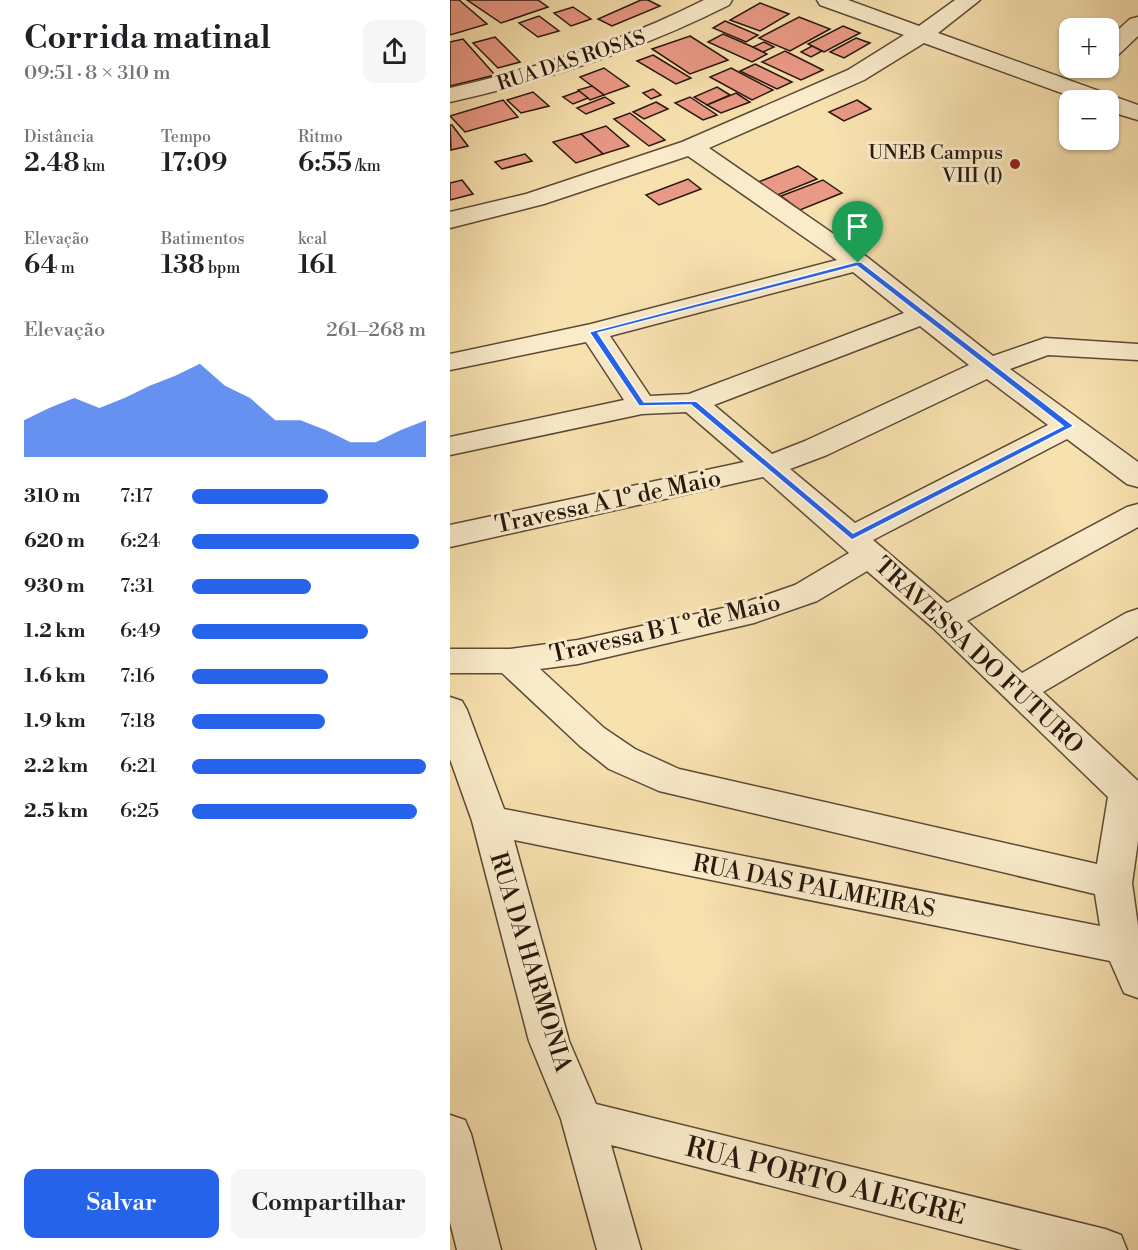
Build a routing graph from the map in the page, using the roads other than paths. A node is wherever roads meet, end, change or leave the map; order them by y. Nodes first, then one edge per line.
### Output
1 (721, 0) edge
2 (828, 0) edge
3 (969, 0) edge
4 (1138, 24) edge
5 (922, 34) junction
6 (1119, 42) edge
7 (1086, 90) edge
8 (450, 95) edge
9 (1119, 107) edge
10 (1138, 113) edge
11 (691, 147) junction
12 (450, 220) edge
13 (858, 263) junction
14 (925, 314) junction
15 (593, 332) junction
16 (1133, 355) edge
17 (450, 362) edge
18 (989, 367) junction
19 (693, 403) junction
20 (642, 405) junction
21 (1069, 426) junction
22 (450, 446) edge
23 (766, 467) junction
24 (1138, 477) edge
25 (1138, 514) edge
26 (450, 536) edge
27 (861, 546) junction
28 (944, 619) junction
29 (1138, 621) edge
30 (450, 661) edge
31 (510, 661) junction
32 (1019, 690) junction
33 (450, 710) edge
34 (1133, 790) edge
35 (489, 821) junction
36 (1122, 893) edge
37 (1130, 949) edge
38 (1138, 981) edge
39 (582, 1119) junction
40 (450, 1134) edge
41 (479, 1250) edge
42 (619, 1250) edge
43 (1105, 1250) edge

1 - 8 street, RUA DAS ROSAS
2 - 5 street
3 - 5 street
4 - 6 street
5 - 7 street
5 - 11 street
9 - 10 street
11 - 12 street
11 - 13 street
13 - 14 street
13 - 15 street
14 - 18 street
14 - 19 street
15 - 17 street
15 - 20 street
16 - 18 street, Travessa A 1º de Maio
18 - 21 street
18 - 23 street, Travessa A 1º de Maio
19 - 20 street
19 - 23 street, TRAVESSA DO FUTURO
20 - 22 street
21 - 24 street
21 - 27 street, Travessa B 1 º de Maio
23 - 26 street, Travessa A 1º de Maio
23 - 27 street, TRAVESSA DO FUTURO
25 - 28 street
27 - 28 street, TRAVESSA DO FUTURO
27 - 31 street, Travessa B 1 º de Maio
28 - 32 street, TRAVESSA DO FUTURO
29 - 32 street
30 - 31 street, Travessa B 1 º de Maio
31 - 36 street
32 - 34 street, TRAVESSA DO FUTURO
33 - 35 street, RUA DA HARMONIA
34 - 36 street
35 - 37 street, RUA DAS PALMEIRAS
35 - 39 street, RUA DA HARMONIA
36 - 37 street
37 - 38 street
39 - 42 street, RUA DA HARMONIA
39 - 43 street, RUA PORTO ALEGRE
40 - 41 street

